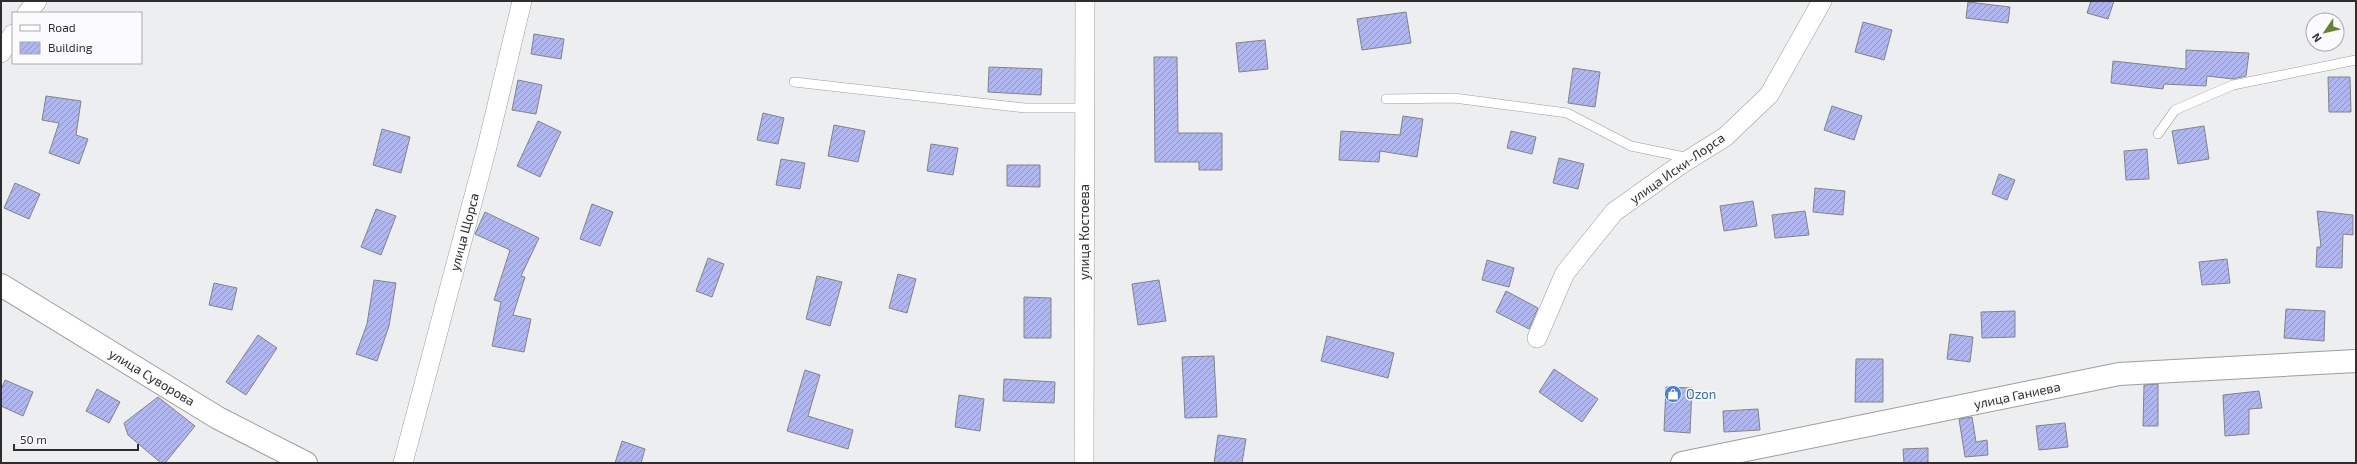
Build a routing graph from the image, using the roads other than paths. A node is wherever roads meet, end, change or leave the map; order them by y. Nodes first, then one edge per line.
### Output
1 (37, 1) edge
2 (522, 1) edge
3 (1084, 1) edge
4 (1822, 1) edge
5 (28, 12) edge
6 (12, 36) edge
7 (1, 53) edge
8 (2356, 60) edge
9 (794, 82) dead end
10 (1386, 99) dead end
11 (1084, 108) junction
12 (2158, 134) dead end
13 (1690, 158) junction
14 (1, 286) edge
15 (1537, 338) dead end
16 (2356, 361) edge
17 (306, 463) edge
18 (403, 463) edge
19 (1084, 463) edge
20 (1682, 463) edge

1 - 5 street
2 - 18 street, улица Щорса
3 - 11 street, улица Костоева
4 - 13 street, улица Иски-Лорса
6 - 7 street
8 - 12 lane
9 - 11 lane
10 - 13 lane
11 - 19 street, улица Костоева
13 - 15 street, улица Иски-Лорса
14 - 17 main road, улица Суворова
16 - 20 main road, улица Ганиева

